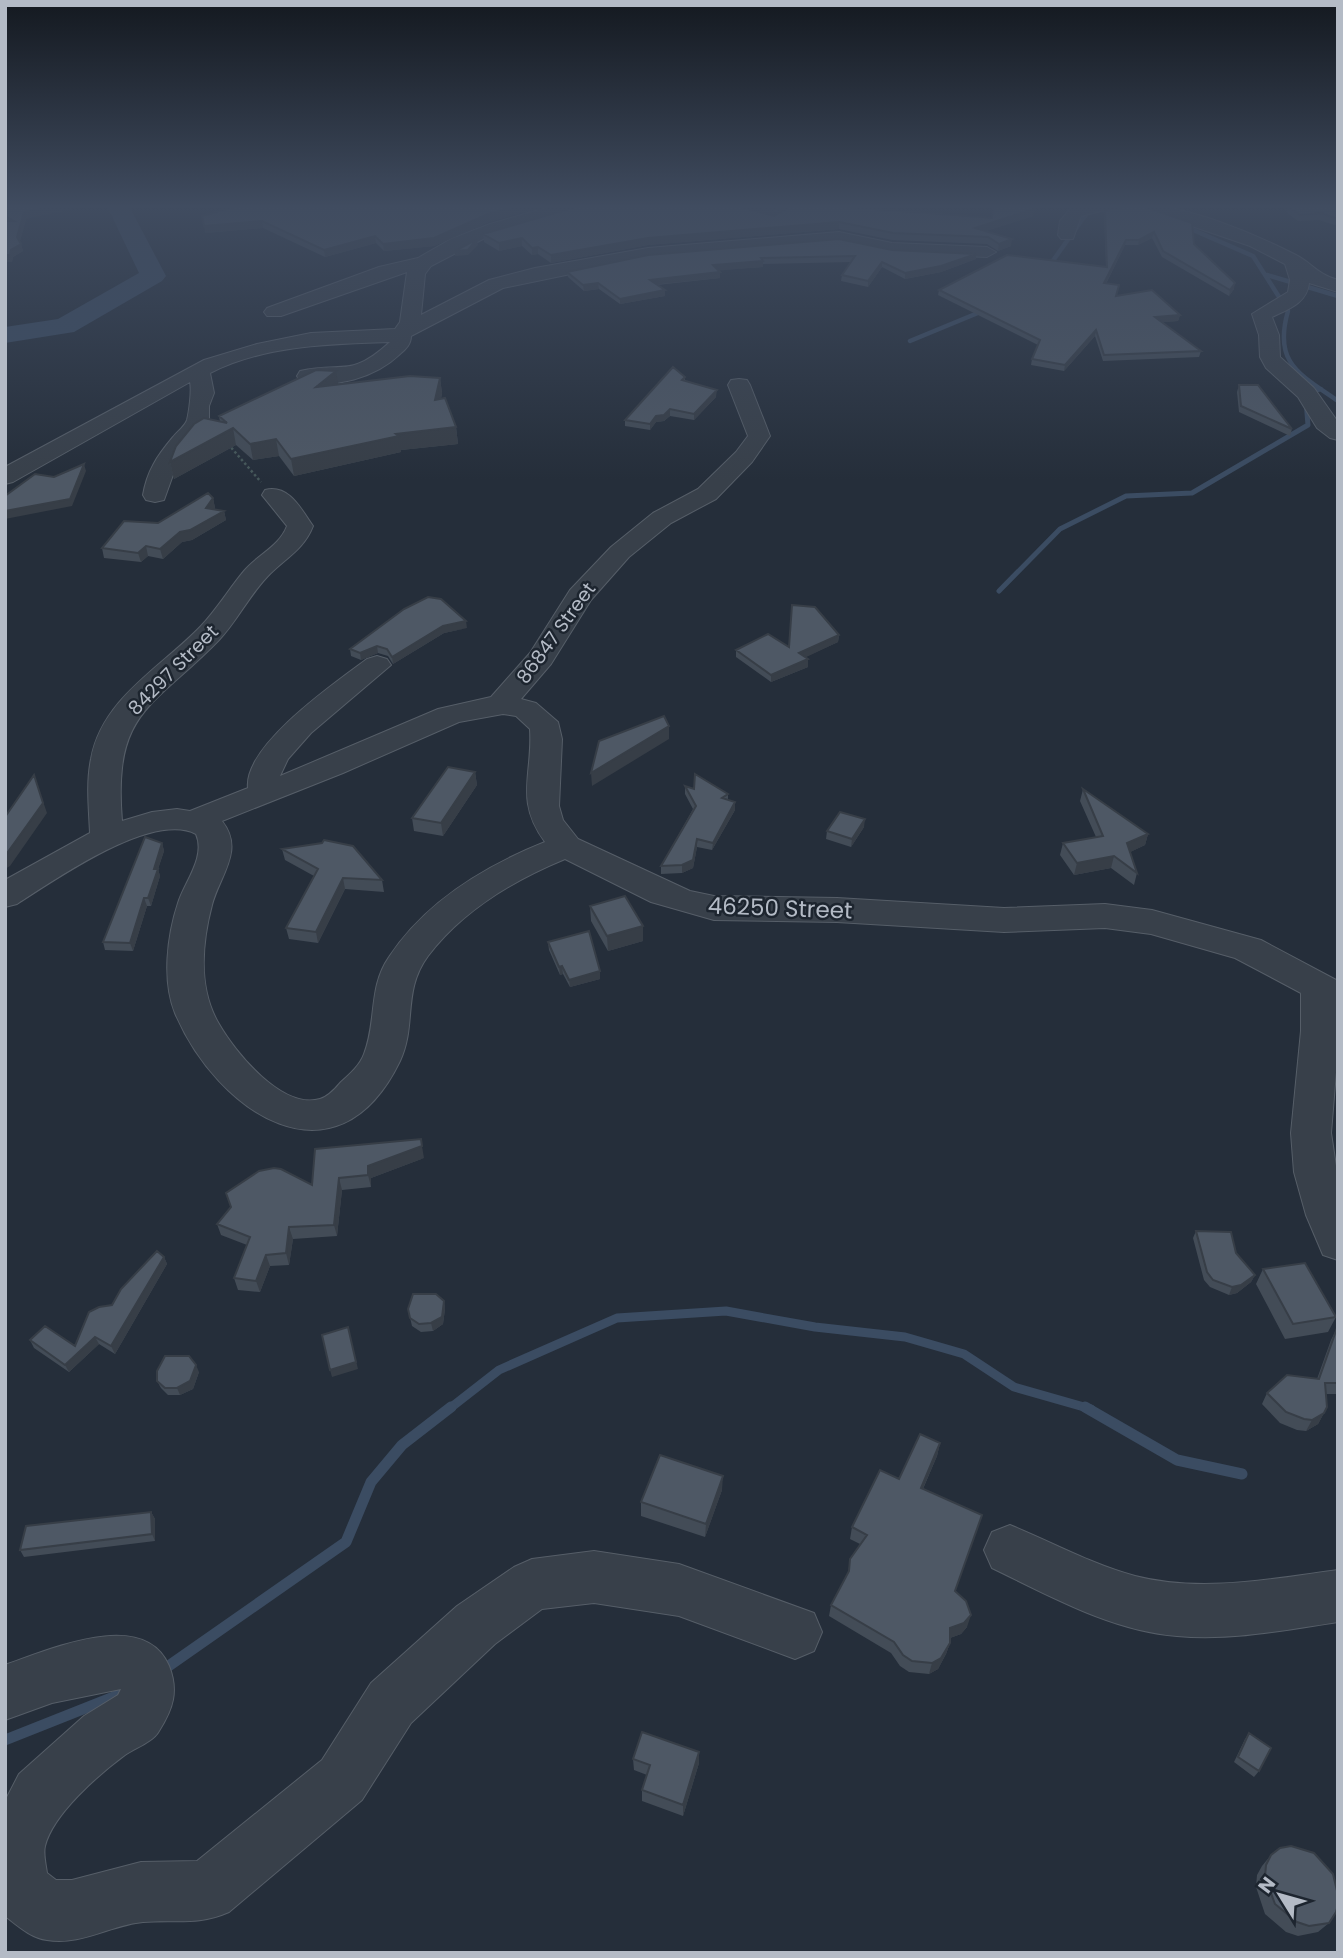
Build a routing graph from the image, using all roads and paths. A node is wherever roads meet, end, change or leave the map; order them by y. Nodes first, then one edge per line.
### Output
1 (314, 297) edge
2 (413, 297) edge
3 (470, 297) edge
4 (1292, 297) edge
5 (274, 312) dead end
6 (402, 333) junction
7 (199, 369) junction
8 (308, 376) edge
9 (739, 385) dead end
10 (198, 406) junction
11 (1338, 433) edge
12 (5, 477) edge
13 (155, 495) dead end
14 (274, 495) joint
15 (377, 665) dead end
16 (500, 705) junction
17 (265, 792) junction
18 (193, 821) junction
19 (107, 838) junction
20 (566, 846) junction
21 (5, 896) edge
22 (1328, 993) edge
23 (1338, 1242) edge
24 (1010, 1550) dead end
25 (1338, 1596) edge
26 (795, 1632) dead end
27 (5, 1692) edge

1 - 5 street
2 - 6 street
3 - 6 street
4 - 11 street
6 - 7 street
6 - 8 street
7 - 10 street
7 - 12 street
9 - 16 street, 86847 Street
10 - 13 street
10 - 14 path
14 - 19 street, 84297 Street
15 - 17 street
16 - 17 street, 86847 Street
16 - 20 street, 86847 Street
17 - 18 street, 86847 Street
18 - 19 street
18 - 20 street
19 - 21 street
20 - 22 street, 46250 Street
22 - 23 street
24 - 25 street
26 - 27 street

